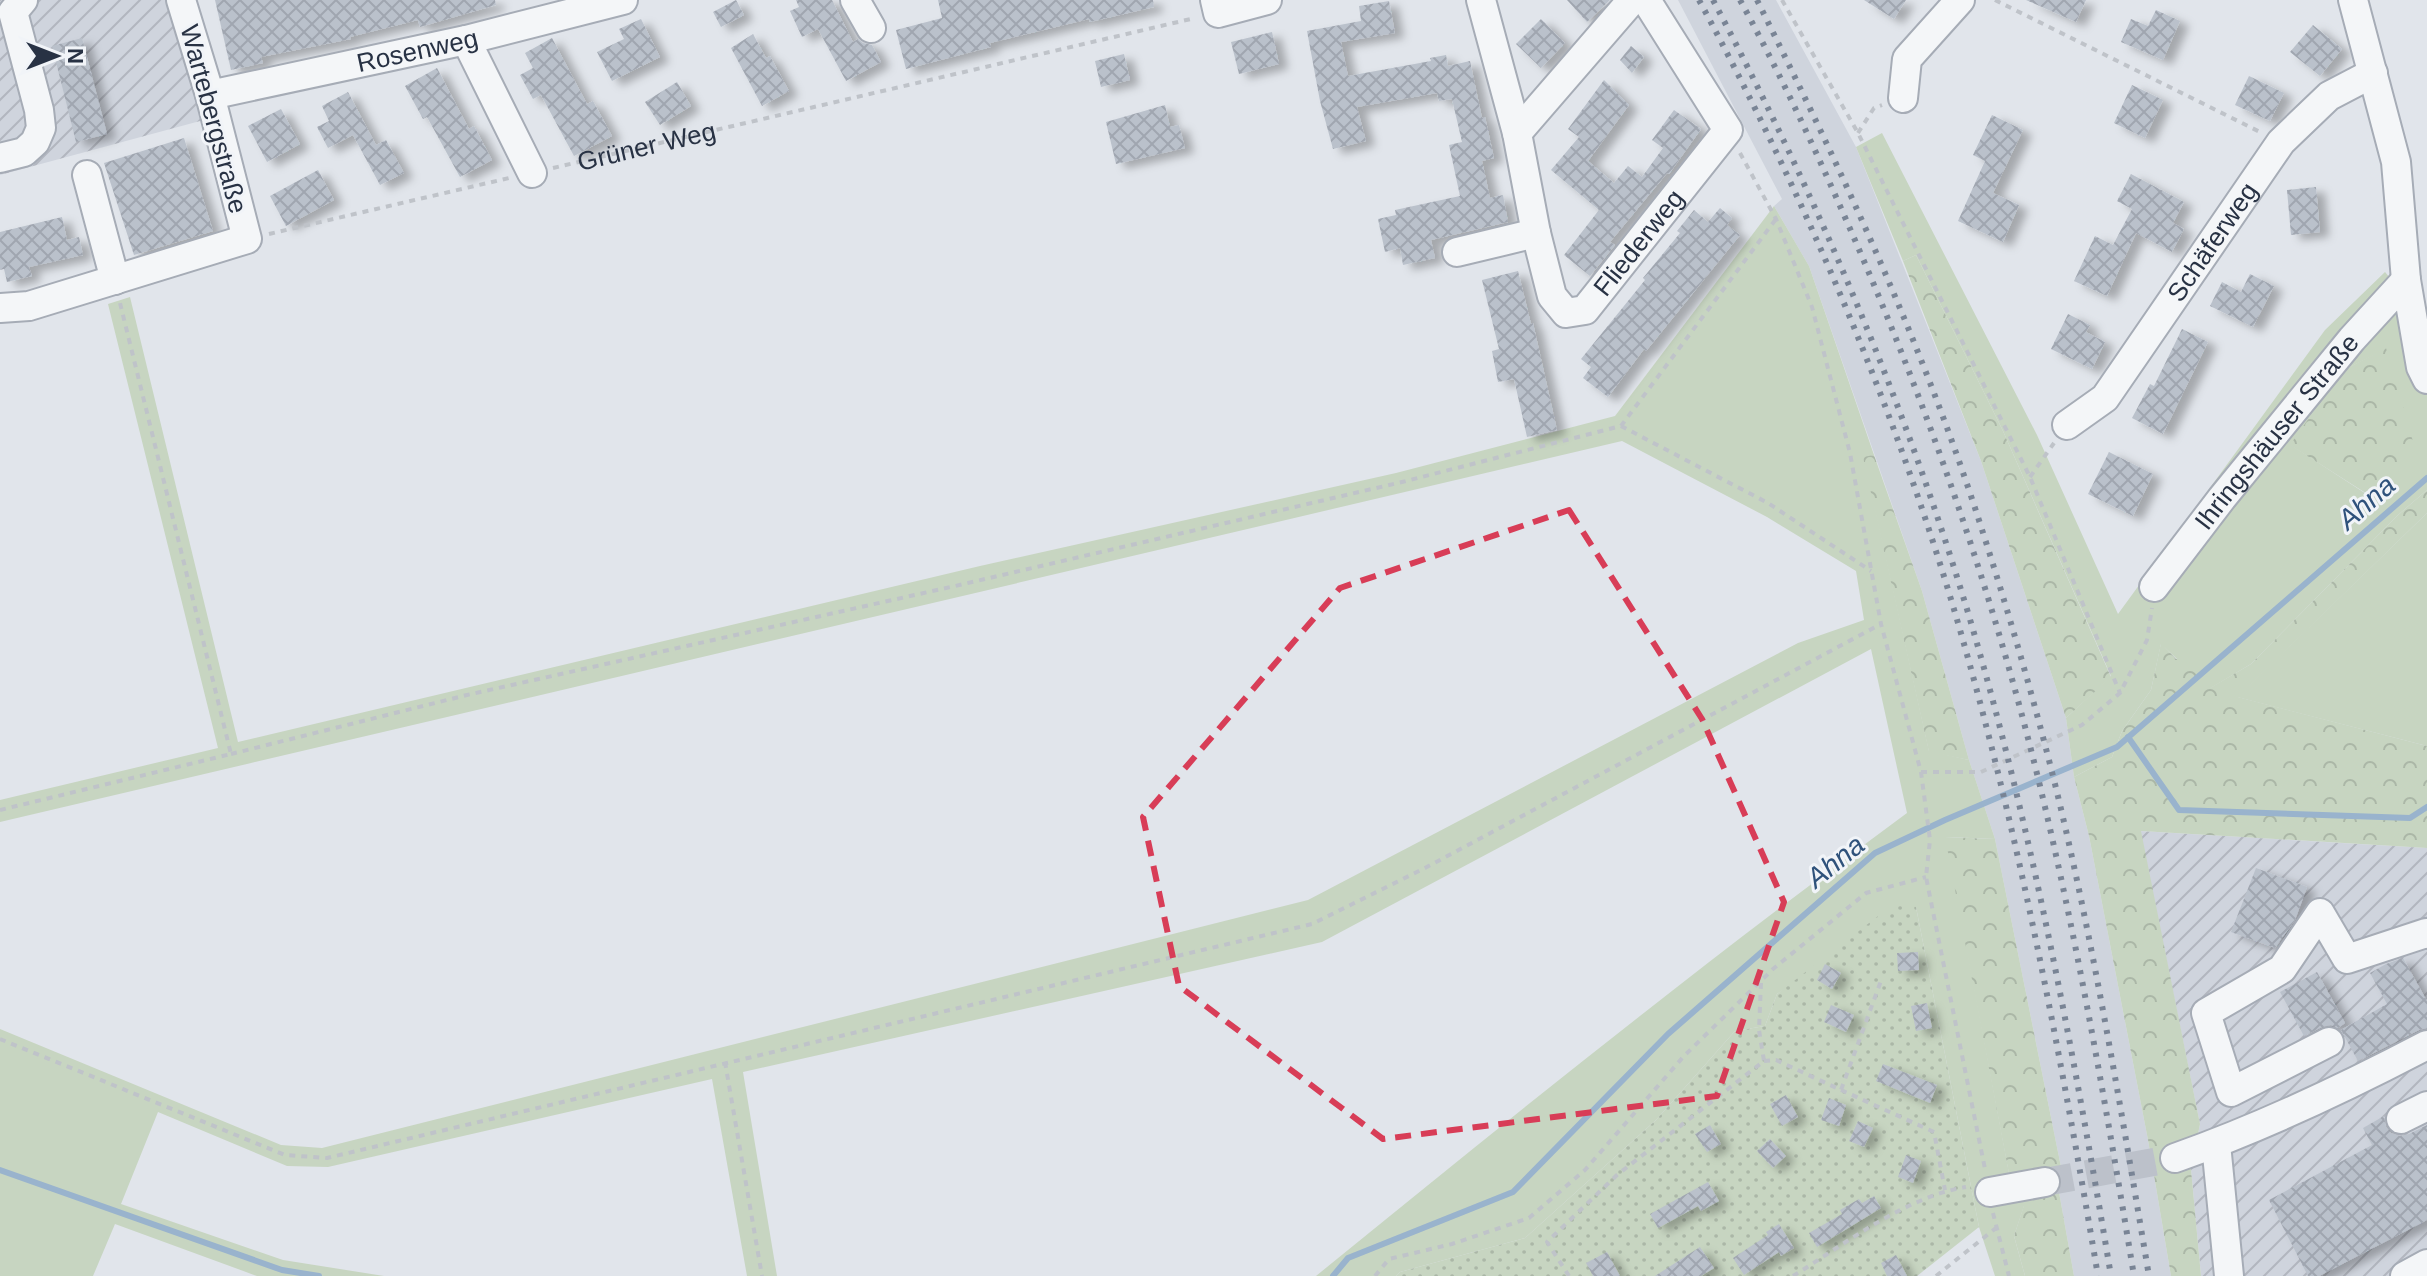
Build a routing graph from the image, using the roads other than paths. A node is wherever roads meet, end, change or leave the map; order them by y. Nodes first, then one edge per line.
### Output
1 (181, 0) edge
2 (623, 0) edge
3 (855, 0) edge
4 (1267, 0) edge
5 (1481, 0) edge
6 (1632, 0) edge
7 (1646, 0) edge
8 (1960, 0) edge
9 (2353, 3) edge
10 (12, 5) edge
11 (1216, 6) edge
12 (871, 28) dead end
13 (466, 40) junction
14 (2373, 73) junction
15 (210, 95) junction
16 (1903, 98) road end
17 (1517, 133) junction
18 (0, 158) edge
19 (532, 173) road end
20 (87, 175) dead end
21 (1536, 233) junction
22 (1457, 252) dead end
23 (115, 280) junction
24 (2406, 280) junction
25 (0, 308) edge
26 (2427, 379) edge
27 (2067, 425) road end
28 (2154, 587) road end
29 (2427, 934) edge
30 (2329, 1042) dead end
31 (2427, 1045) edge
32 (2427, 1106) edge
33 (2401, 1119) dead end
34 (2216, 1144) junction
35 (2175, 1158) tunnel mouth
36 (2045, 1182) tunnel mouth
37 (1978, 1189) road end
38 (2427, 1264) edge
39 (2229, 1276) edge
40 (2405, 1276) edge

1 - 15 street, Wartebergstraße
2 - 13 street, Rosenweg
3 - 12 street
4 - 11 street
5 - 17 street, Fliederweg
6 - 17 street
7 - 21 street, Fliederweg
8 - 16 street
9 - 14 street
10 - 18 street
13 - 15 street, Rosenweg
13 - 19 street
14 - 24 street
14 - 27 street, Schäferweg
15 - 23 street, Wartebergstraße
17 - 21 street, Fliederweg
20 - 23 street
21 - 22 street
23 - 25 street
24 - 26 street
24 - 28 street, Ihringshäuser Straße
29 - 30 street
31 - 34 street
32 - 33 street
34 - 35 street
34 - 39 street
36 - 37 street
38 - 40 street

